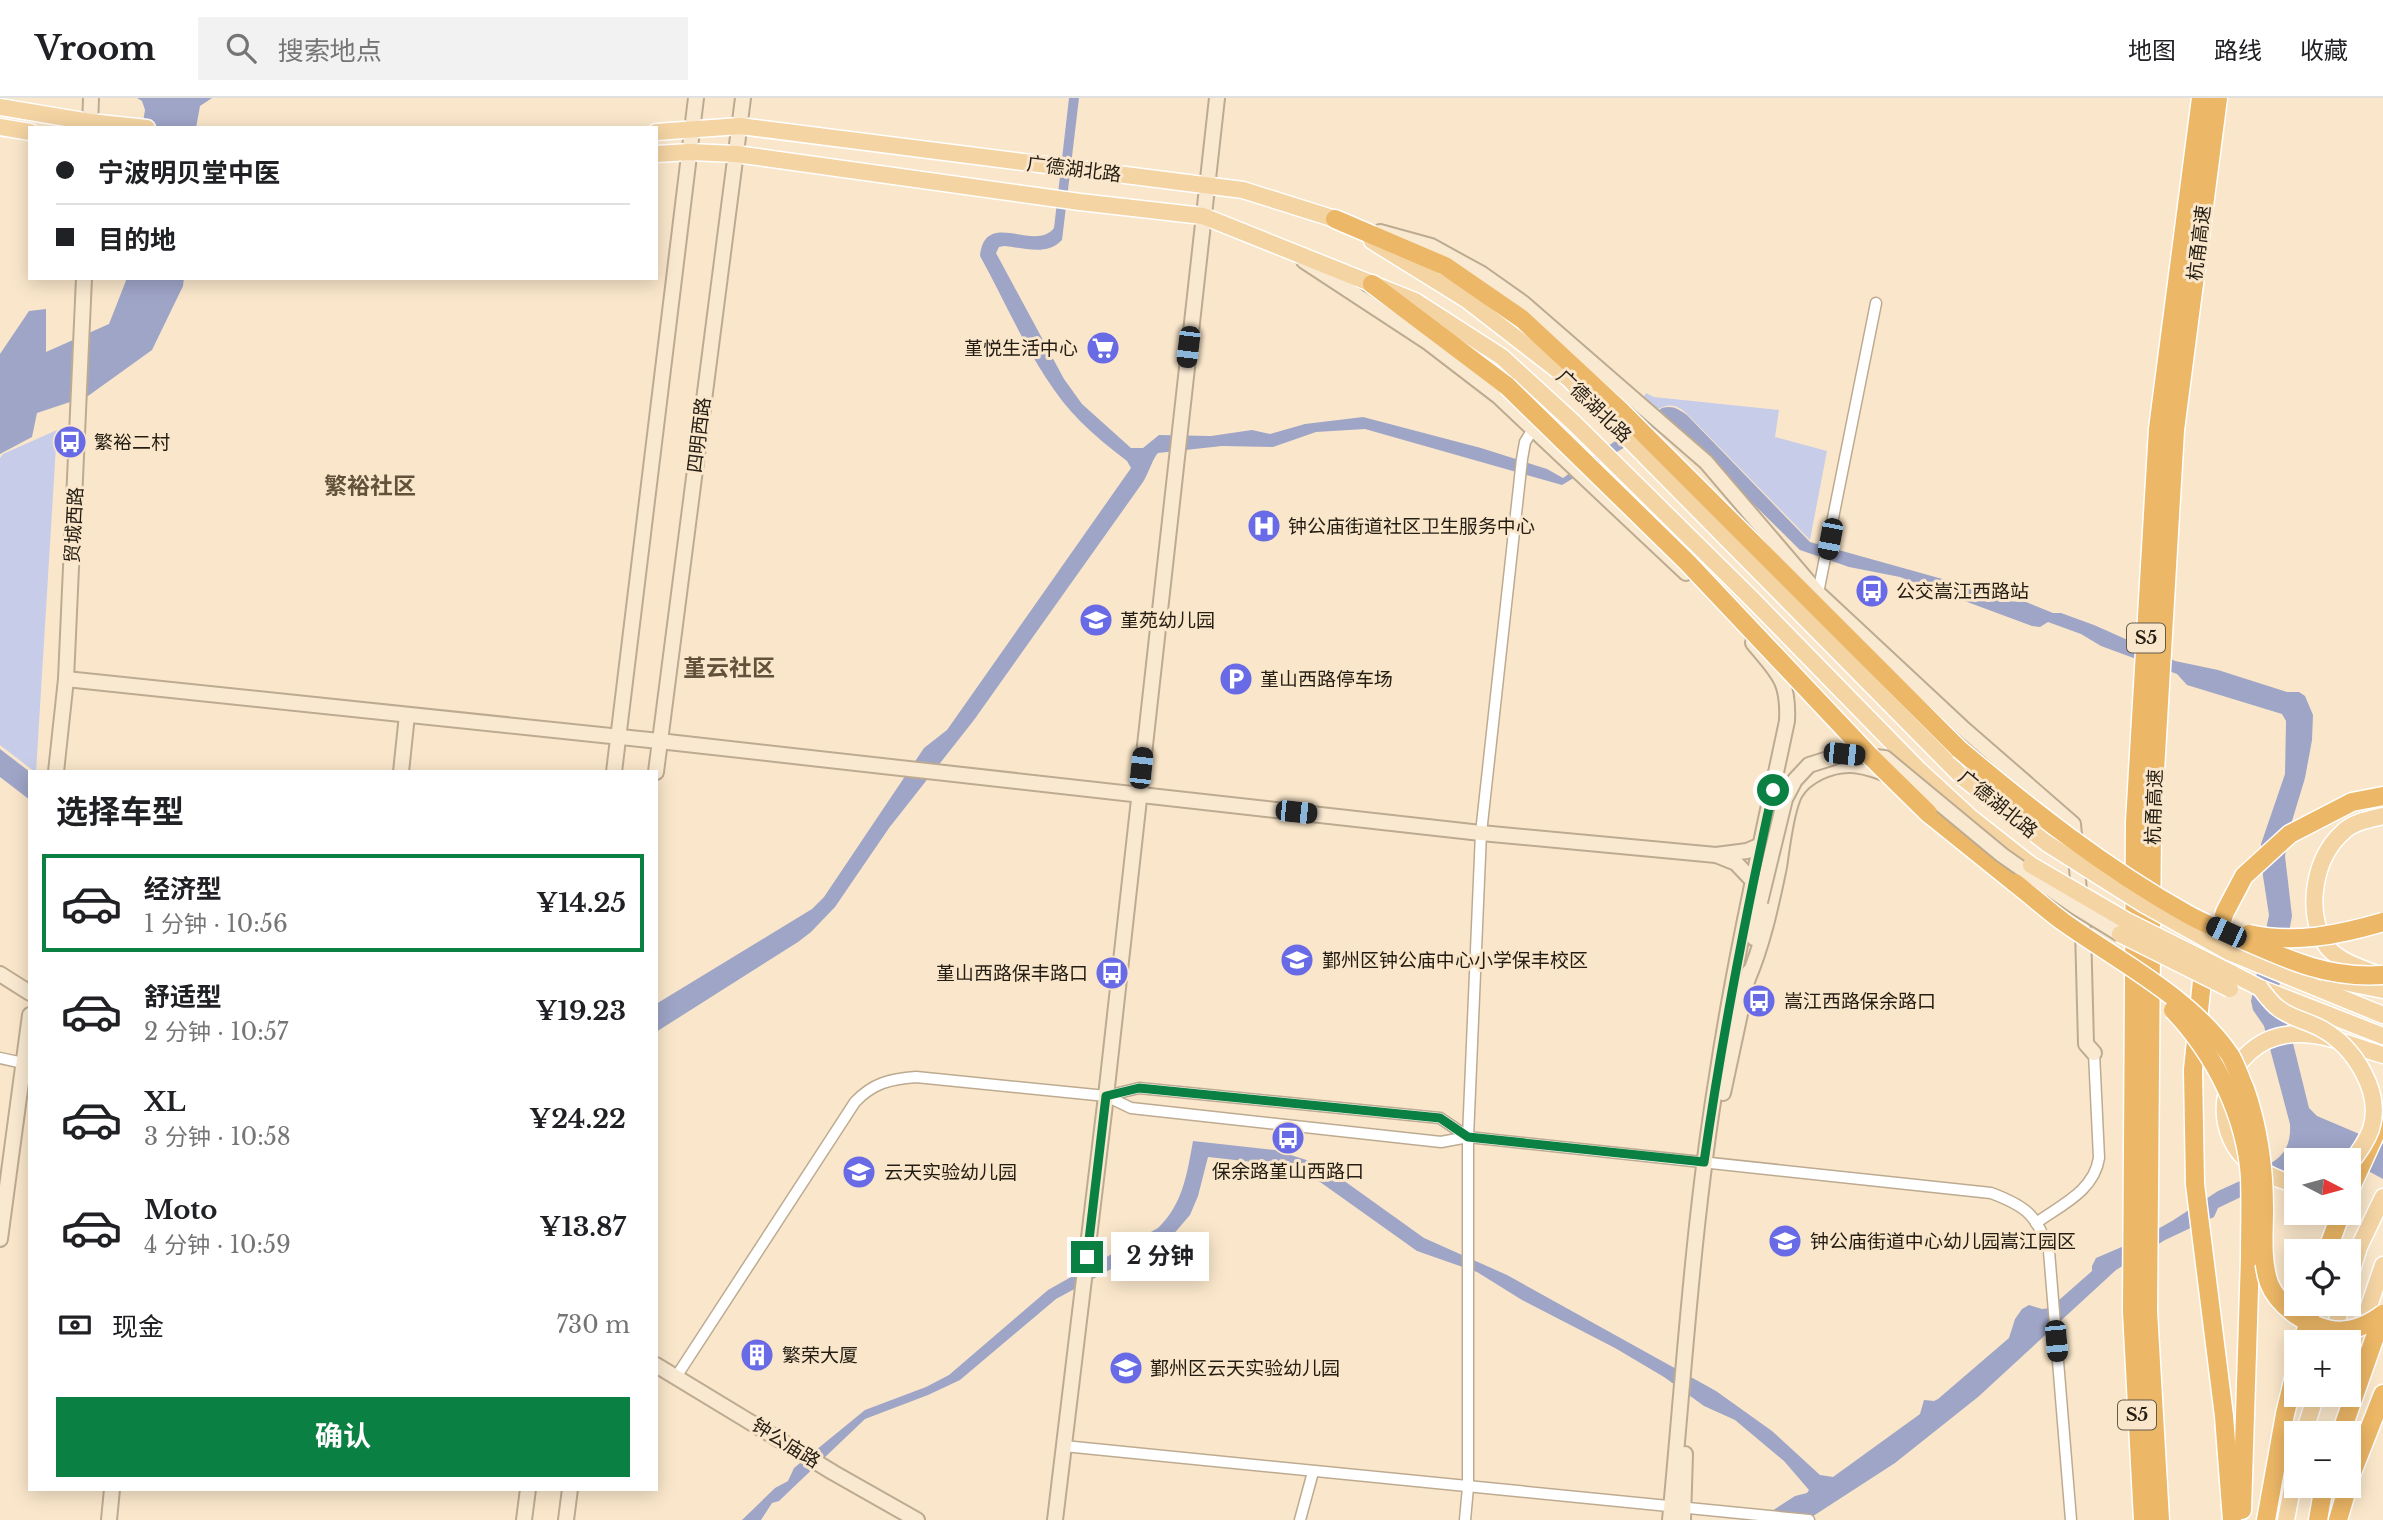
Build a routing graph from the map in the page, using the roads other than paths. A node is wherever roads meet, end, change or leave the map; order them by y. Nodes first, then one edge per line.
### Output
1 (91, 98) edge
2 (696, 98) edge
3 (743, 98) edge
4 (1217, 98) edge
5 (2201, 98) edge
6 (2218, 98) edge
7 (0, 107) edge
8 (90, 125) edge
9 (109, 126) edge
10 (740, 126) junction
11 (0, 127) edge
12 (692, 130) junction
13 (28, 132) edge
14 (658, 132) edge
15 (690, 152) junction
16 (658, 153) edge
17 (736, 154) junction
18 (1206, 186) junction
19 (1203, 216) junction
20 (1335, 219) junction
21 (1293, 253) junction
22 (85, 280) edge
23 (1373, 284) junction
24 (1876, 303) dead end
25 (1533, 429) junction
26 (1818, 593) junction
27 (66, 679) junction
28 (407, 715) junction
29 (618, 737) junction
30 (659, 741) junction
31 (57, 768) edge
32 (401, 770) edge
33 (614, 770) edge
34 (656, 770) edge
35 (1138, 795) junction
36 (2383, 796) edge
37 (2383, 816) edge
38 (1481, 833) junction
39 (1761, 845) junction
40 (1716, 855) junction
41 (1753, 881) junction
42 (2383, 922) edge
43 (2206, 923) junction
44 (2082, 924) junction
45 (2120, 934) joint
46 (2108, 952) junction
47 (2229, 952) junction
48 (0, 974) edge
49 (2383, 976) edge
50 (1747, 981) junction
51 (2260, 988) junction
52 (2383, 990) edge
53 (28, 992) edge
54 (2383, 1015) edge
55 (28, 1029) edge
56 (2383, 1036) edge
57 (2094, 1053) joint
58 (2383, 1055) edge
59 (0, 1058) edge
60 (23, 1063) junction
61 (1106, 1096) junction
62 (2383, 1117) edge
63 (1468, 1137) junction
64 (2361, 1150) edge
65 (1709, 1162) junction
66 (2361, 1165) edge
67 (2141, 1180) junction
68 (2284, 1181) edge
69 (2383, 1197) edge
70 (2036, 1223) junction
71 (0, 1239) edge
72 (2361, 1243) edge
73 (2383, 1265) edge
74 (2140, 1311) junction
75 (2383, 1314) edge
76 (2361, 1330) edge
77 (658, 1366) edge
78 (676, 1377) junction
79 (2383, 1394) edge
80 (2287, 1407) edge
81 (2343, 1421) edge
82 (1064, 1446) junction
83 (2361, 1451) edge
84 (1313, 1472) junction
85 (1468, 1487) junction
86 (112, 1491) edge
87 (528, 1491) edge
88 (570, 1491) edge
89 (2290, 1498) edge
90 (2325, 1498) edge
91 (2344, 1498) edge
92 (1677, 1513) edge
93 (109, 1520) edge
94 (524, 1520) edge
95 (566, 1520) edge
96 (917, 1520) edge
97 (1055, 1520) edge
98 (1300, 1520) edge
99 (1465, 1520) edge
100 (1809, 1520) edge
101 (2071, 1520) edge
102 (2143, 1520) edge
103 (2160, 1520) edge
104 (2232, 1520) edge
105 (2242, 1520) edge
106 (2266, 1520) edge
107 (2286, 1520) edge
108 (2321, 1520) edge
109 (2338, 1520) edge

1 - 8 street
2 - 12 street
3 - 10 street, 四明西路
4 - 18 street
5 - 67 highway, 杭甬高速 / S5
6 - 67 highway, 杭甬高速 / S5
7 - 8 main road
8 - 9 main road
10 - 12 main road, 广德湖北路
10 - 17 street, 四明西路
10 - 18 main road, 广德湖北路
11 - 13 main road
12 - 14 main road, 广德湖北路
12 - 15 street
15 - 16 main road, 广德湖北路
15 - 17 main road, 广德湖北路
15 - 29 street
17 - 19 main road, 广德湖北路
17 - 30 street, 四明西路
18 - 19 street
18 - 20 main road, 广德湖北路
19 - 21 main road, 广德湖北路
19 - 35 street
20 - 26 street
20 - 43 highway, bridge
20 - 47 main road, 广德湖北路, bridge
21 - 23 main road, 广德湖北路
21 - 25 street
22 - 27 street, 贸城西路
23 - 46 highway, bridge
23 - 51 main road, 广德湖北路, bridge
24 - 26 street
25 - 38 street
25 - 39 street
26 - 44 street
27 - 28 street
27 - 31 street, 贸城西路
28 - 29 street
28 - 32 street
29 - 30 street
29 - 33 street
30 - 34 street, 四明西路
30 - 35 street
35 - 38 street
35 - 61 street
36 - 104 highway, bridge
37 - 49 main road
38 - 40 street
38 - 63 street
39 - 40 street
39 - 41 street
40 - 41 street
41 - 65 street
42 - 43 highway, bridge
43 - 49 highway, bridge
44 - 50 street
44 - 57 street
45 - 50 street, bridge
45 - 51 main road, bridge
46 - 75 highway, bridge
46 - 105 highway, bridge
47 - 52 main road
47 - 54 main road, 广德湖北路
48 - 53 street
50 - 65 street
51 - 56 main road, 广德湖北路
51 - 64 main road, bridge
55 - 60 street
57 - 70 street
58 - 68 main road, bridge
59 - 60 street
60 - 71 street
61 - 63 street
61 - 63 street
61 - 78 street
61 - 82 street
62 - 66 highway
63 - 65 street
63 - 85 street
65 - 70 street
65 - 92 street
65 - 92 street
67 - 74 highway, 杭甬高速 / S5
69 - 72 main road
70 - 101 street
73 - 76 main road
74 - 102 highway, 杭甬高速 / S5
74 - 103 highway, 杭甬高速 / S5
75 - 81 highway, bridge
77 - 78 street, 钟公庙路
78 - 96 street, 钟公庙路
79 - 83 highway
80 - 106 highway
82 - 84 street
82 - 97 street
84 - 85 street
84 - 98 street
85 - 92 street
85 - 99 street
86 - 93 street
87 - 94 street
88 - 95 street
89 - 107 main road
90 - 108 highway
91 - 109 highway
92 - 100 street

